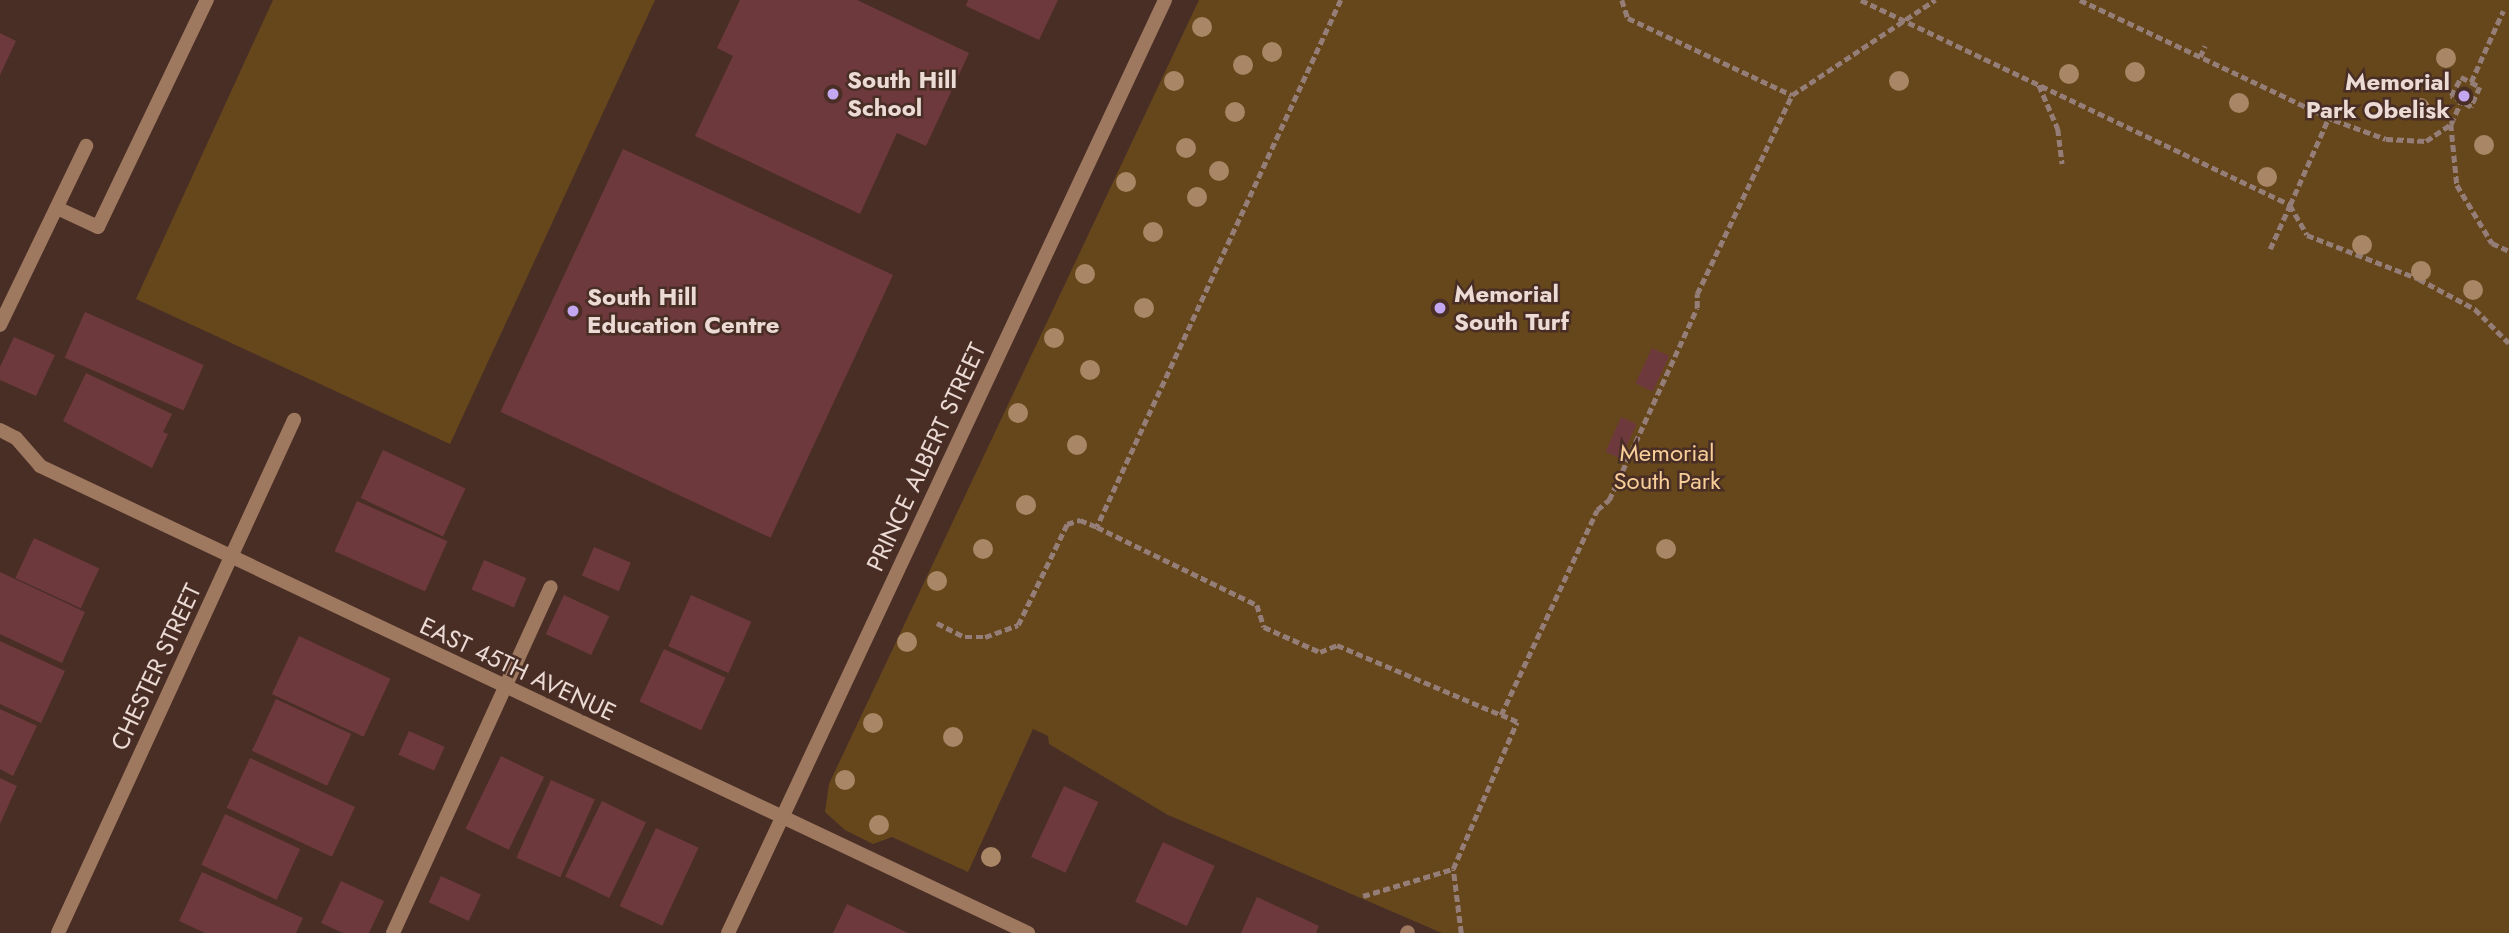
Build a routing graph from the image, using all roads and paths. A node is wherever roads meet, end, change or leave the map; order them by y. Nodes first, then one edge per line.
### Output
1 (207, 0) edge
2 (1165, 0) edge
3 (1341, 0) edge
4 (1622, 0) edge
5 (1861, 0) edge
6 (1935, 0) edge
7 (2080, 0) edge
8 (2503, 11) dead end
9 (1905, 21) junction
10 (2205, 46) dead end
11 (2200, 57) junction
12 (2470, 82) junction
13 (2039, 85) junction
14 (1792, 95) junction
15 (2461, 102) junction
16 (2329, 117) junction
17 (2451, 124) junction
18 (86, 146) dead end
19 (2062, 164) dead end
20 (2290, 205) junction
21 (57, 208) junction
22 (2270, 249) dead end
23 (2509, 251) edge
24 (0, 325) edge
25 (2509, 343) edge
26 (294, 420) dead end
27 (0, 430) edge
28 (1097, 527) junction
29 (231, 558) junction
30 (551, 587) dead end
31 (937, 624) dead end
32 (505, 687) junction
33 (1501, 715) junction
34 (780, 818) junction
35 (1453, 869) junction
36 (1363, 896) dead end
37 (58, 933) edge
38 (393, 933) edge
39 (727, 933) edge
40 (1028, 933) edge
41 (1461, 933) edge

1 - 21 street
2 - 34 street, PRINCE ALBERT STREET
3 - 28 path
4 - 14 path
5 - 9 path
6 - 9 path
7 - 11 path
8 - 12 path
9 - 13 path
9 - 14 path
10 - 11 path
11 - 16 path
12 - 15 path
12 - 15 path
13 - 19 path
13 - 20 path
14 - 33 path
15 - 17 path
16 - 17 path
16 - 20 path
17 - 23 path
18 - 21 street
20 - 22 path
20 - 25 path
21 - 24 street
26 - 29 street, CHESTER STREET
27 - 29 street, EAST 45TH AVENUE
28 - 31 path
28 - 33 path
29 - 32 street, EAST 45TH AVENUE
29 - 37 street, CHESTER STREET
30 - 32 street
32 - 34 street, EAST 45TH AVENUE
32 - 38 street
33 - 35 path
34 - 39 street, PRINCE ALBERT STREET
34 - 40 street, EAST 45TH AVENUE
35 - 36 path
35 - 41 path

